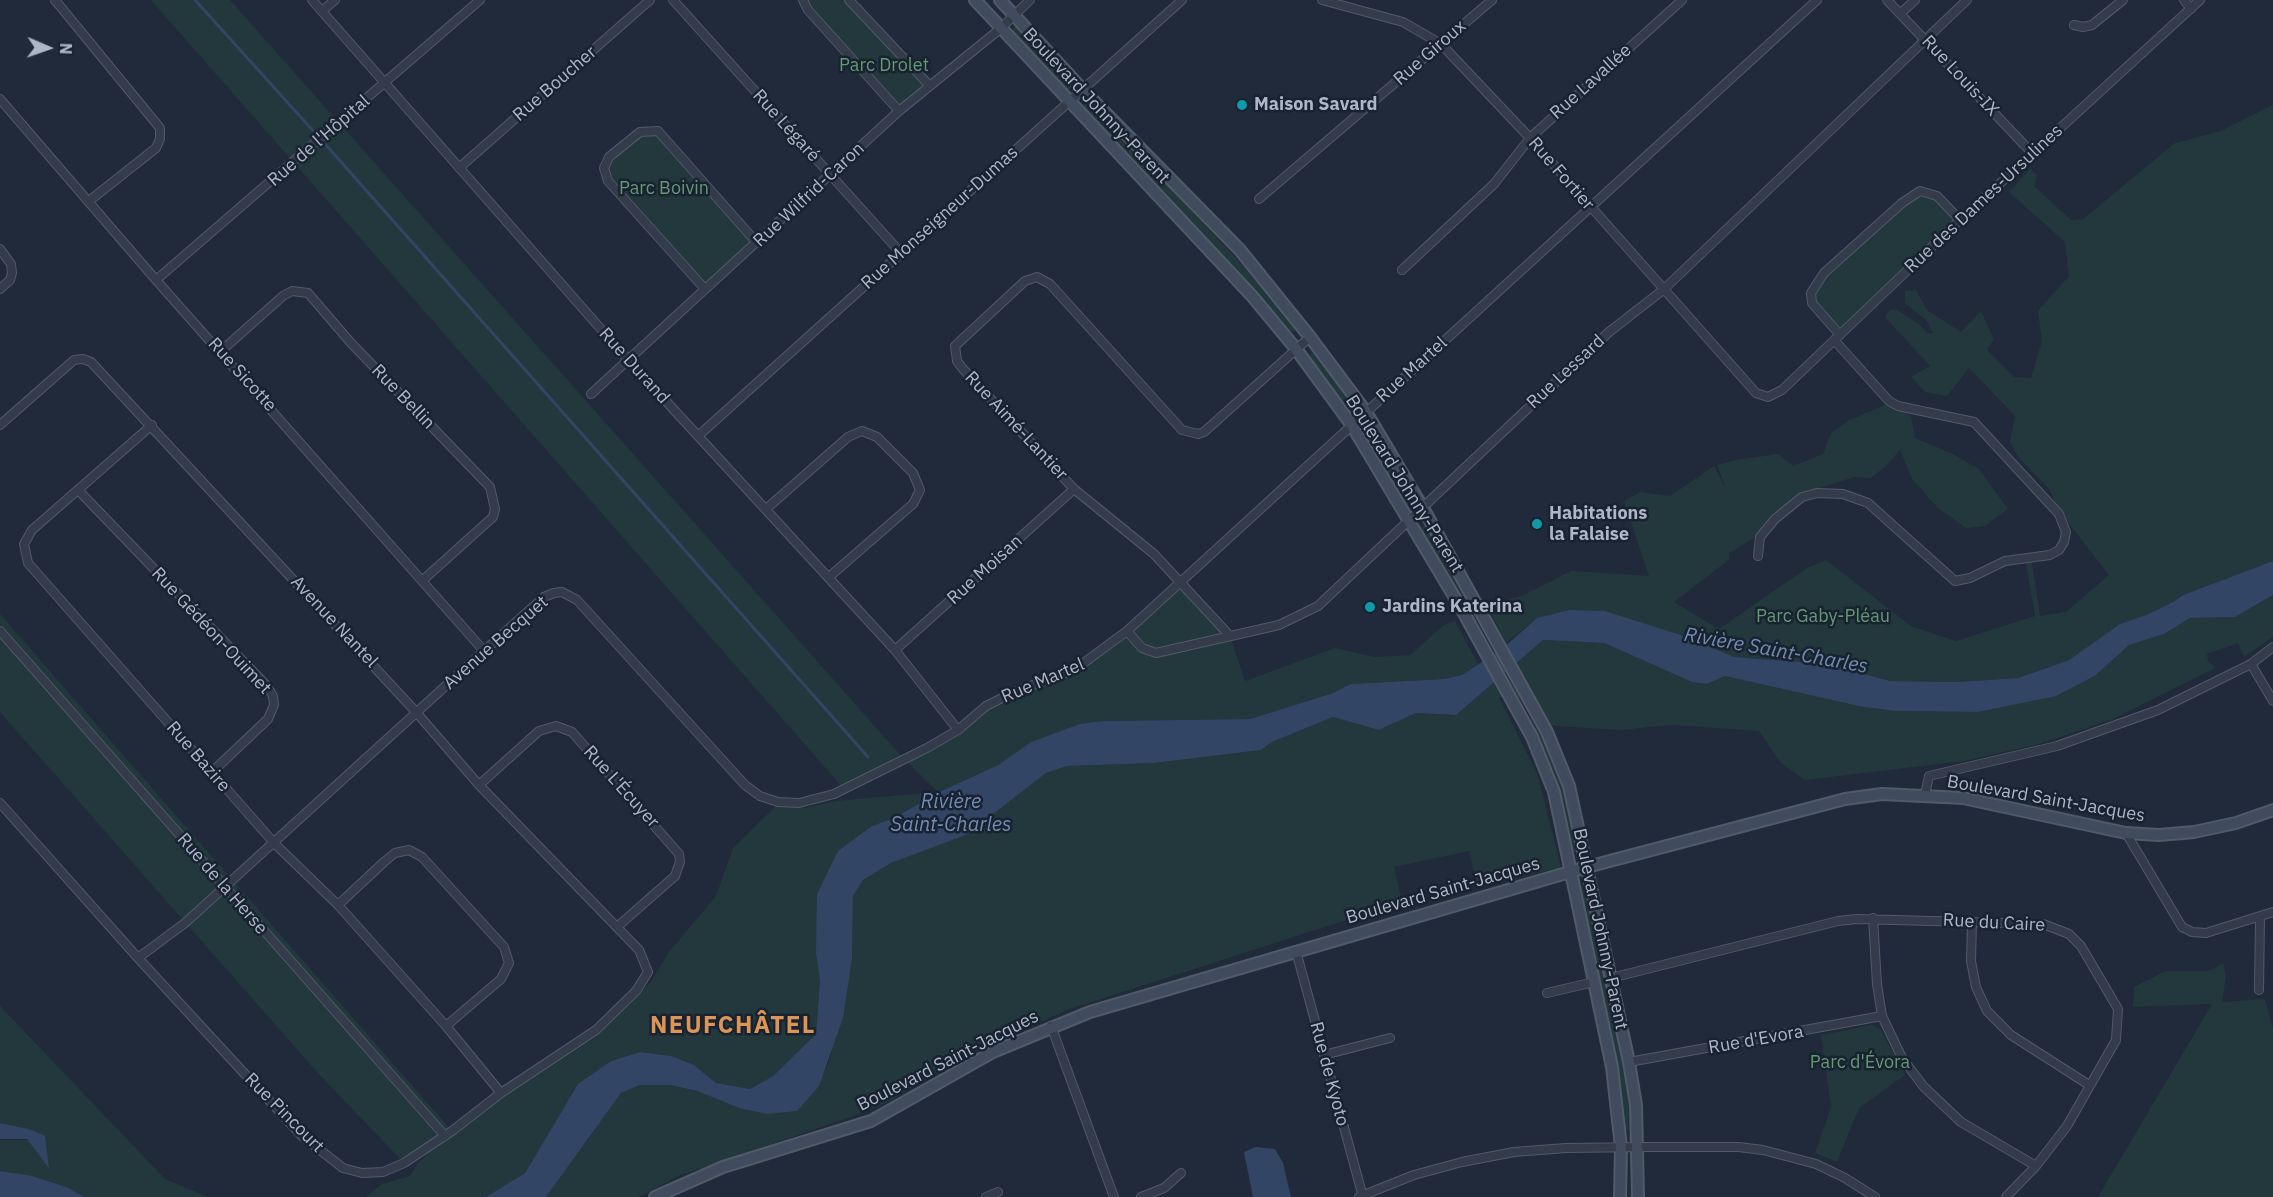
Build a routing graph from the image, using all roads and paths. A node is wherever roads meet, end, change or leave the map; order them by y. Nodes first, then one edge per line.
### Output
1 (55, 0) edge
2 (312, 0) edge
3 (335, 0) edge
4 (480, 0) edge
5 (650, 0) edge
6 (673, 0) edge
7 (803, 0) edge
8 (849, 0) edge
9 (975, 0) edge
10 (1000, 0) edge
11 (1030, 0) edge
12 (1182, 0) edge
13 (1322, 0) edge
14 (1492, 0) edge
15 (1682, 0) edge
16 (1817, 0) edge
17 (1887, 0) edge
18 (1915, 0) edge
19 (1967, 0) edge
20 (2123, 0) edge
21 (2184, 0) edge
22 (2200, 0) edge
23 (1333, 2) edge
24 (2191, 9) junction
25 (322, 11) junction
26 (1901, 13) junction
27 (1014, 16) junction
28 (2074, 25) dead end
29 (1000, 29) junction
30 (1926, 40) junction
31 (1441, 44) junction
32 (386, 84) junction
33 (929, 85) junction
34 (1083, 90) junction
35 (0, 99) edge
36 (1069, 103) junction
37 (899, 111) junction
38 (1530, 138) junction
39 (2032, 153) junction
40 (459, 168) junction
41 (831, 175) junction
42 (1259, 199) dead end
43 (89, 201) junction
44 (1589, 207) junction
45 (1960, 220) junction
46 (757, 243) junction
47 (0, 249) edge
48 (900, 252) junction
49 (1402, 270) dead end
50 (156, 280) junction
51 (704, 288) junction
52 (0, 289) edge
53 (1663, 290) junction
54 (1310, 337) junction
55 (1837, 338) junction
56 (1296, 349) junction
57 (221, 351) junction
58 (629, 361) junction
59 (591, 394) dead end
60 (1768, 397) joint
61 (1365, 412) junction
62 (1350, 424) junction
63 (0, 425) edge
64 (152, 425) junction
65 (698, 436) junction
66 (1074, 489) junction
67 (79, 492) junction
68 (1423, 508) junction
69 (766, 509) junction
70 (1410, 522) junction
71 (1758, 555) dead end
72 (829, 577) junction
73 (423, 580) junction
74 (1181, 581) junction
75 (0, 631) edge
76 (1127, 632) junction
77 (1230, 636) junction
78 (2273, 647) edge
79 (895, 650) junction
80 (484, 651) junction
81 (2251, 664) junction
82 (2273, 701) edge
83 (416, 712) junction
84 (958, 730) junction
85 (211, 773) junction
86 (479, 784) junction
87 (1924, 795) junction
88 (0, 803) edge
89 (2273, 810) edge
90 (2126, 833) junction
91 (275, 844) junction
92 (1587, 867) junction
93 (1571, 872) junction
94 (225, 887) junction
95 (338, 905) junction
96 (2273, 912) edge
97 (2260, 916) junction
98 (1873, 918) junction
99 (1972, 922) junction
100 (617, 927) junction
101 (1296, 951) junction
102 (138, 958) junction
103 (648, 972) joint
104 (1611, 978) junction
105 (1594, 982) junction
106 (2259, 990) dead end
107 (1547, 993) dead end
108 (1882, 1016) junction
109 (446, 1026) junction
110 (1051, 1026) junction
111 (1390, 1038) dead end
112 (1324, 1055) junction
113 (1629, 1062) junction
114 (2089, 1085) junction
115 (501, 1093) junction
116 (445, 1136) junction
117 (1621, 1147) junction
118 (1638, 1147) junction
119 (2036, 1167) junction
120 (1181, 1173) dead end
121 (998, 1192) dead end
122 (1361, 1196) edge
123 (655, 1197) edge
124 (986, 1197) edge
125 (1113, 1197) edge
126 (1141, 1197) edge
127 (1620, 1197) edge
128 (1638, 1197) edge
129 (1875, 1197) edge
130 (2006, 1197) edge

1 - 43 street
2 - 25 street, Rue Durand
3 - 25 street
4 - 32 street, Rue de l'Hôpital
5 - 40 street, Rue Boucher
6 - 41 street, Rue Légaré
7 - 37 street
8 - 33 street
9 - 29 street, Boulevard Johnny-Parent
10 - 27 street, Boulevard Johnny-Parent
11 - 27 street, Rue Wilfrid-Caron
12 - 34 street, Rue Monseigneur-Dumas
13 - 23 street, Rue Fortier
14 - 31 street, Rue Giroux
15 - 38 street, Rue Lavallée
16 - 44 street, Rue Martel
17 - 26 street, Rue Louis-IX
18 - 26 street
19 - 30 street, Rue Lessard
20 - 28 street
21 - 24 street
22 - 24 street, Rue des Dames-Ursulines
23 - 31 street, Rue Fortier
24 - 39 street, Rue des Dames-Ursulines
25 - 32 street, Rue Durand
26 - 30 street, Rue Louis-IX
27 - 29 street, Rue Wilfrid-Caron
27 - 34 street, Boulevard Johnny-Parent
29 - 33 street, Rue Wilfrid-Caron
29 - 36 street, Boulevard Johnny-Parent
30 - 39 street, Rue Louis-IX
30 - 53 street, Rue Lessard
31 - 38 street, Rue Fortier
31 - 42 street, Rue Giroux
32 - 40 street, Rue Durand
32 - 50 street, Rue de l'Hôpital
33 - 37 street, Rue Wilfrid-Caron
34 - 36 street, Rue Monseigneur-Dumas
34 - 54 street, Boulevard Johnny-Parent
35 - 43 street, Rue Sicotte
36 - 48 street, Rue Monseigneur-Dumas
36 - 56 street, Boulevard Johnny-Parent
37 - 41 street, Rue Wilfrid-Caron
38 - 44 street, Rue Fortier
38 - 49 street, Rue Lavallée
39 - 45 street, Rue des Dames-Ursulines
40 - 58 street, Rue Durand
41 - 46 street, Rue Wilfrid-Caron
41 - 48 street, Rue Légaré
43 - 50 street, Rue Sicotte
44 - 53 street, Rue Fortier
44 - 61 street, Rue Martel
45 - 55 street, Rue des Dames-Ursulines
45 - 55 street
46 - 51 street, Rue Wilfrid-Caron
46 - 51 street
47 - 52 street
48 - 65 street, Rue Monseigneur-Dumas
50 - 57 street, Rue Sicotte
51 - 58 street, Rue Wilfrid-Caron
53 - 60 street, Rue Fortier
53 - 68 street, Rue Lessard
54 - 56 street, Rue Aimé-Lantier
54 - 61 street, Boulevard Johnny-Parent
55 - 60 street, Rue des Dames-Ursulines
55 - 71 street
56 - 62 street, Boulevard Johnny-Parent
56 - 66 street, Rue Aimé-Lantier
57 - 73 street, Rue Sicotte
57 - 73 street, Rue Bellin
58 - 59 street, Rue Wilfrid-Caron
58 - 65 street, Rue Durand
61 - 62 street, Rue Martel
61 - 68 street, Boulevard Johnny-Parent
62 - 70 street, Boulevard Johnny-Parent
62 - 74 street, Rue Martel
63 - 64 street, Avenue Nantel
64 - 67 street, Rue Bazire
64 - 83 street, Avenue Nantel
65 - 69 street, Rue Durand
66 - 74 street, Rue Aimé-Lantier
66 - 79 street, Rue Moisan
67 - 85 street, Rue Bazire
67 - 85 street, Rue Gédéon-Ouimet
68 - 70 street, Rue Lessard
68 - 92 street, Boulevard Johnny-Parent
69 - 72 street, Rue Durand
69 - 72 street
70 - 77 street, Rue Lessard
70 - 93 street, Boulevard Johnny-Parent
72 - 79 street, Rue Durand
73 - 80 street, Rue Sicotte
74 - 76 street, Rue Martel
74 - 77 street, Rue Aimé-Lantier
75 - 94 street, Rue de la Herse
76 - 77 street, Rue Lessard
76 - 84 street, Rue Martel
78 - 81 street
79 - 84 street, Rue Durand
80 - 83 street, Avenue Becquet
80 - 84 street, Avenue Becquet
81 - 82 street
81 - 87 street
83 - 86 street, Avenue Nantel
83 - 91 street, Avenue Becquet
85 - 91 street, Rue Bazire
86 - 100 street, Avenue Nantel
86 - 100 street, Rue L'Écuyer
87 - 90 street, Boulevard Saint-Jacques
87 - 92 street, Boulevard Saint-Jacques
88 - 102 street, Rue Pincourt
89 - 90 street, Boulevard Saint-Jacques
90 - 97 street
91 - 94 street, Avenue Becquet
91 - 95 street, Rue Bazire
92 - 93 street, Boulevard Saint-Jacques
92 - 104 street, Boulevard Johnny-Parent
93 - 101 street, Boulevard Saint-Jacques
93 - 105 street, Boulevard Johnny-Parent
94 - 102 street, Avenue Becquet
94 - 116 street, Rue de la Herse
95 - 109 street, Rue Bazire
95 - 109 street
96 - 97 street
97 - 106 street
98 - 99 street, Rue du Caire
98 - 104 street, Rue du Caire
98 - 108 street
99 - 114 street
99 - 114 street, Rue du Caire
100 - 103 street, Avenue Nantel
101 - 110 street, Boulevard Saint-Jacques
101 - 112 street, Rue de Kyoto
102 - 116 street, Rue Pincourt
103 - 115 street, Rue Pincourt
104 - 113 street, Boulevard Johnny-Parent
105 - 107 street
105 - 117 street, Boulevard Johnny-Parent
108 - 113 street, Rue d'Evora
108 - 119 street
109 - 115 street, Rue Bazire
110 - 123 street, Boulevard Saint-Jacques
110 - 125 street
111 - 112 street
112 - 122 street, Rue de Kyoto
113 - 118 street, Boulevard Johnny-Parent
114 - 119 street, Rue du Caire
115 - 116 street, Rue Pincourt
117 - 118 street
117 - 122 street
117 - 127 street, Boulevard Johnny-Parent
118 - 128 street, Boulevard Johnny-Parent
118 - 129 street
119 - 130 street, Rue du Caire
120 - 126 street
121 - 124 street

